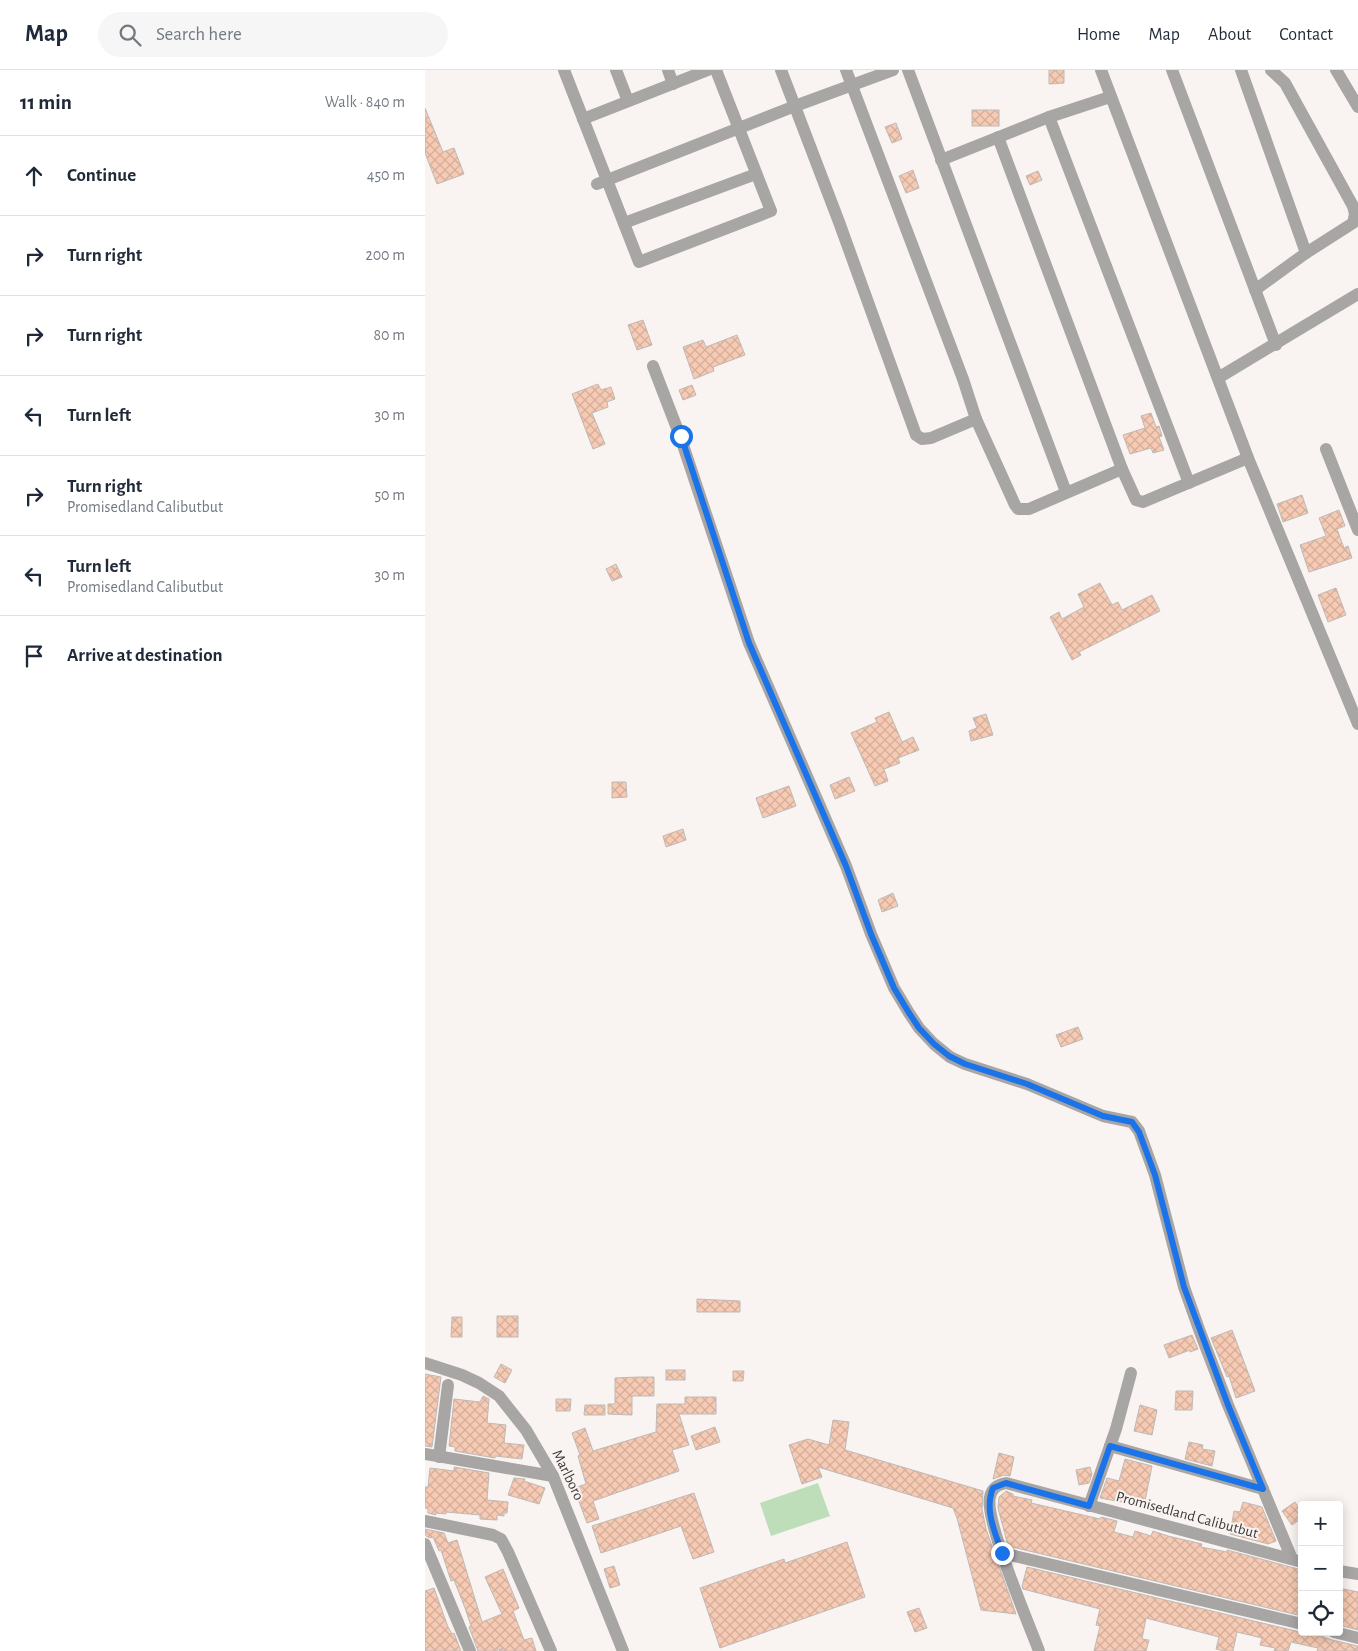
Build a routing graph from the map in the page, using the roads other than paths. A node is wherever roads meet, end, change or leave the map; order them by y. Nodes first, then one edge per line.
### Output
1 (564, 70) edge
2 (615, 70) edge
3 (668, 70) edge
4 (708, 70) edge
5 (716, 70) edge
6 (781, 70) edge
7 (846, 70) edge
8 (893, 70) edge
9 (908, 70) edge
10 (1101, 70) edge
11 (1172, 70) edge
12 (1241, 70) edge
13 (1271, 70) edge
14 (1336, 70) edge
15 (673, 84) junction
16 (852, 85) junction
17 (1111, 97) junction
18 (627, 101) junction
19 (795, 106) junction
20 (1358, 108) edge
21 (1049, 117) junction
22 (583, 119) junction
23 (739, 128) junction
24 (998, 137) junction
25 (941, 160) junction
26 (756, 174) junction
27 (602, 181) junction
28 (624, 222) junction
29 (1306, 254) junction
30 (1255, 290) junction
31 (1358, 294) edge
32 (1276, 345) junction
33 (653, 366) dead end
34 (1219, 378) junction
35 (976, 419) junction
36 (1326, 448) dead end
37 (1248, 458) junction
38 (1122, 469) junction
39 (1189, 483) junction
40 (1066, 492) junction
41 (1358, 530) edge
42 (1358, 724) edge
43 (425, 1363) edge
44 (1131, 1373) dead end
45 (448, 1385) dead end
46 (1110, 1446) junction
47 (425, 1454) edge
48 (439, 1457) junction
49 (553, 1476) junction
50 (1263, 1489) junction
51 (1089, 1506) junction
52 (425, 1521) edge
53 (425, 1544) edge
54 (1002, 1553) junction
55 (1297, 1560) edge
56 (1343, 1572) edge
57 (1358, 1574) edge
58 (1298, 1623) edge
59 (1343, 1634) edge
60 (1358, 1638) edge
61 (470, 1651) edge
62 (551, 1651) edge
63 (623, 1651) edge
64 (1039, 1651) edge

1 - 22 street
2 - 18 street
3 - 15 street
4 - 15 street
5 - 23 street
6 - 19 street
7 - 16 street
8 - 16 street
9 - 25 street
10 - 17 street
11 - 30 street
12 - 29 street
13 - 29 street
14 - 20 street
15 - 18 street
16 - 19 street
16 - 35 street
17 - 21 street
17 - 34 street
18 - 22 street
19 - 23 street
19 - 35 street
21 - 24 street
21 - 39 street
22 - 27 street
23 - 26 street
23 - 27 street
24 - 25 street
24 - 38 street
25 - 40 street
26 - 28 street
26 - 28 street
27 - 28 street
29 - 30 street
30 - 32 street
31 - 32 street
32 - 34 street
33 - 50 street
34 - 37 street
35 - 40 street
36 - 41 street
37 - 39 street
37 - 42 street
38 - 39 street
38 - 40 street
43 - 49 street, Marlboro
44 - 46 street
45 - 48 street
46 - 50 street
46 - 51 street
47 - 48 street
48 - 49 street
49 - 63 street, Marlboro
50 - 55 street
51 - 54 street, Promisedland Calibutbut
51 - 55 street, Promisedland Calibutbut
52 - 62 street
53 - 61 street
54 - 58 street
54 - 64 street, Promisedland Calibutbut
56 - 57 street
59 - 60 street

